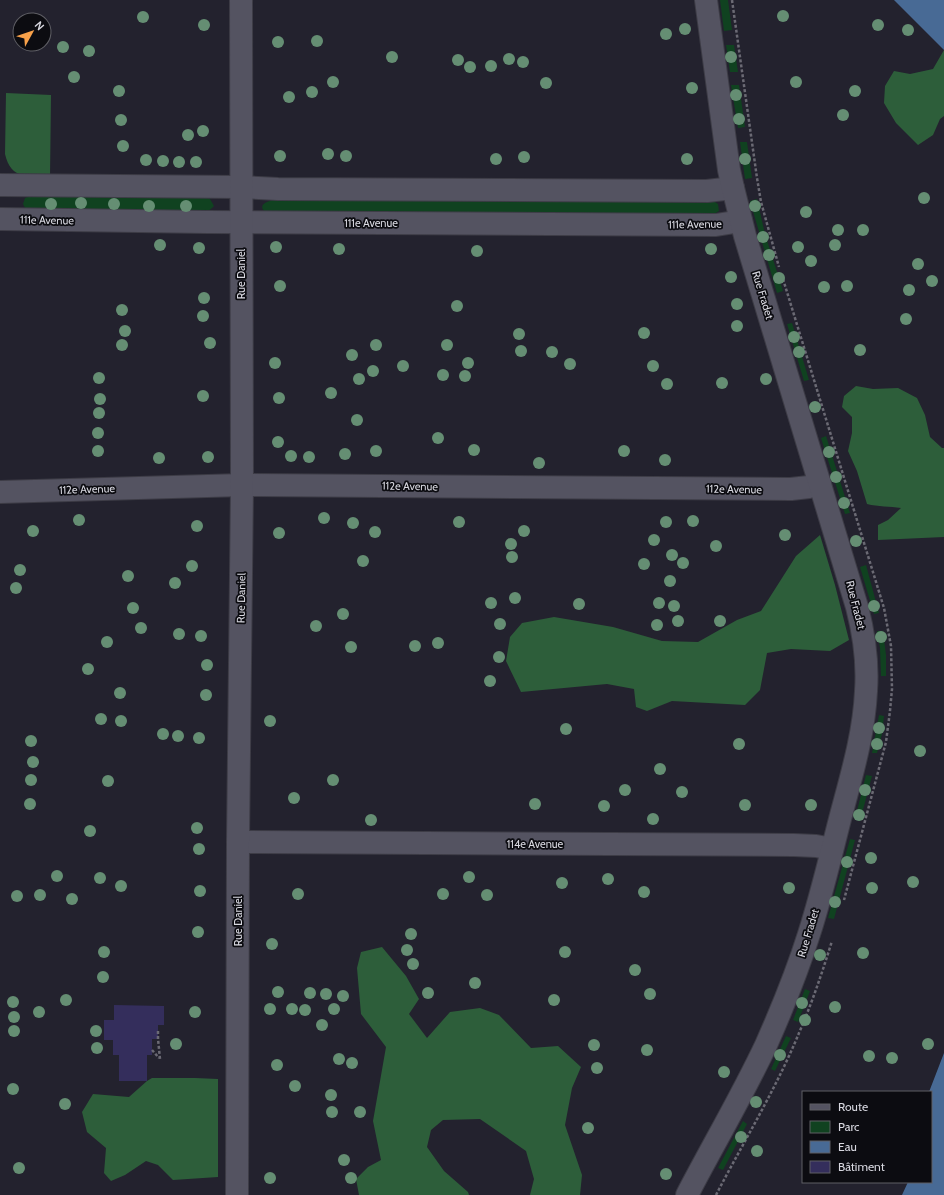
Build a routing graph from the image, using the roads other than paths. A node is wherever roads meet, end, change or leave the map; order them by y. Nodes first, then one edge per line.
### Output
1 (241, 0) edge
2 (706, 0) edge
3 (0, 184) edge
4 (241, 187) junction
5 (733, 188) junction
6 (0, 219) edge
7 (741, 221) junction
8 (241, 222) junction
9 (242, 484) junction
10 (820, 484) junction
11 (0, 492) edge
12 (238, 842) junction
13 (832, 850) junction
14 (237, 1195) edge
15 (687, 1195) edge

1 - 4 street, Rue Daniel
2 - 5 street, Rue Fradet
3 - 4 street
4 - 5 street
4 - 8 street, Rue Daniel
5 - 7 street, Rue Fradet
6 - 8 street, 111e Avenue
7 - 8 street, 111e Avenue
7 - 10 street, Rue Fradet
8 - 9 street, Rue Daniel
9 - 10 street, 112e Avenue
9 - 11 street, 112e Avenue
9 - 12 street, Rue Daniel
10 - 13 street, Rue Fradet
12 - 13 street, 114e Avenue
12 - 14 street, Rue Daniel
13 - 15 street, Rue Fradet

